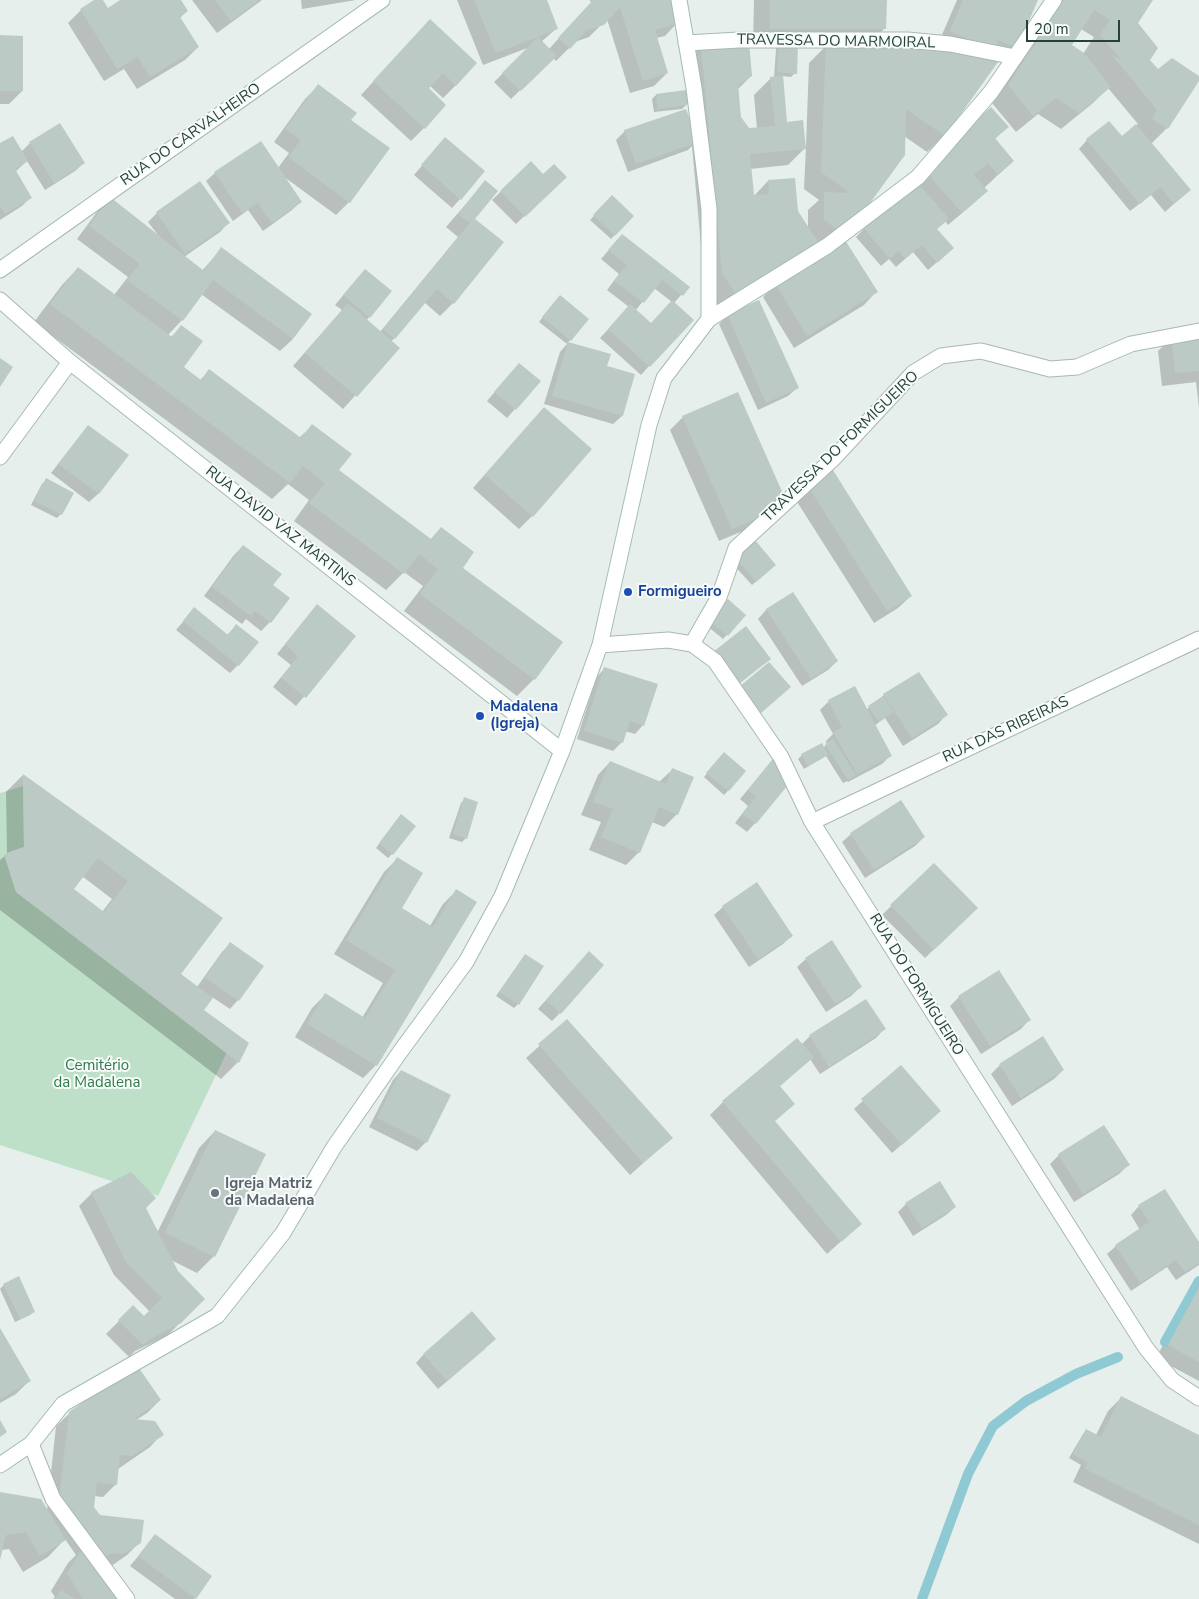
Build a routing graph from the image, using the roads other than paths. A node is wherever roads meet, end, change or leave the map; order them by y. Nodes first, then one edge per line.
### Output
1 (382, 0) edge
2 (679, 0) edge
3 (1054, 0) edge
4 (686, 43) junction
5 (1015, 57) junction
6 (0, 270) edge
7 (0, 300) edge
8 (709, 319) junction
9 (1199, 331) edge
10 (70, 362) junction
11 (0, 457) edge
12 (1199, 639) edge
13 (692, 644) junction
14 (600, 645) junction
15 (562, 751) junction
16 (812, 822) junction
17 (1199, 1398) edge
18 (31, 1444) junction
19 (0, 1465) edge
20 (127, 1599) edge

1 - 6 street, RUA DO CARVALHEIRO
2 - 4 street
3 - 5 street
4 - 5 street, TRAVESSA DO MARMOIRAL
4 - 8 street
5 - 8 street
7 - 10 street, RUA DAVID VAZ MARTINS
8 - 14 street
9 - 13 street, TRAVESSA DO FORMIGUEIRO
10 - 11 street
10 - 15 street, RUA DAVID VAZ MARTINS
12 - 16 street, RUA DAS RIBEIRAS
13 - 14 street, RUA DO FORMIGUEIRO
13 - 16 street, RUA DO FORMIGUEIRO
14 - 15 street
15 - 18 street
16 - 17 street, RUA DO FORMIGUEIRO
18 - 19 street
18 - 20 street

